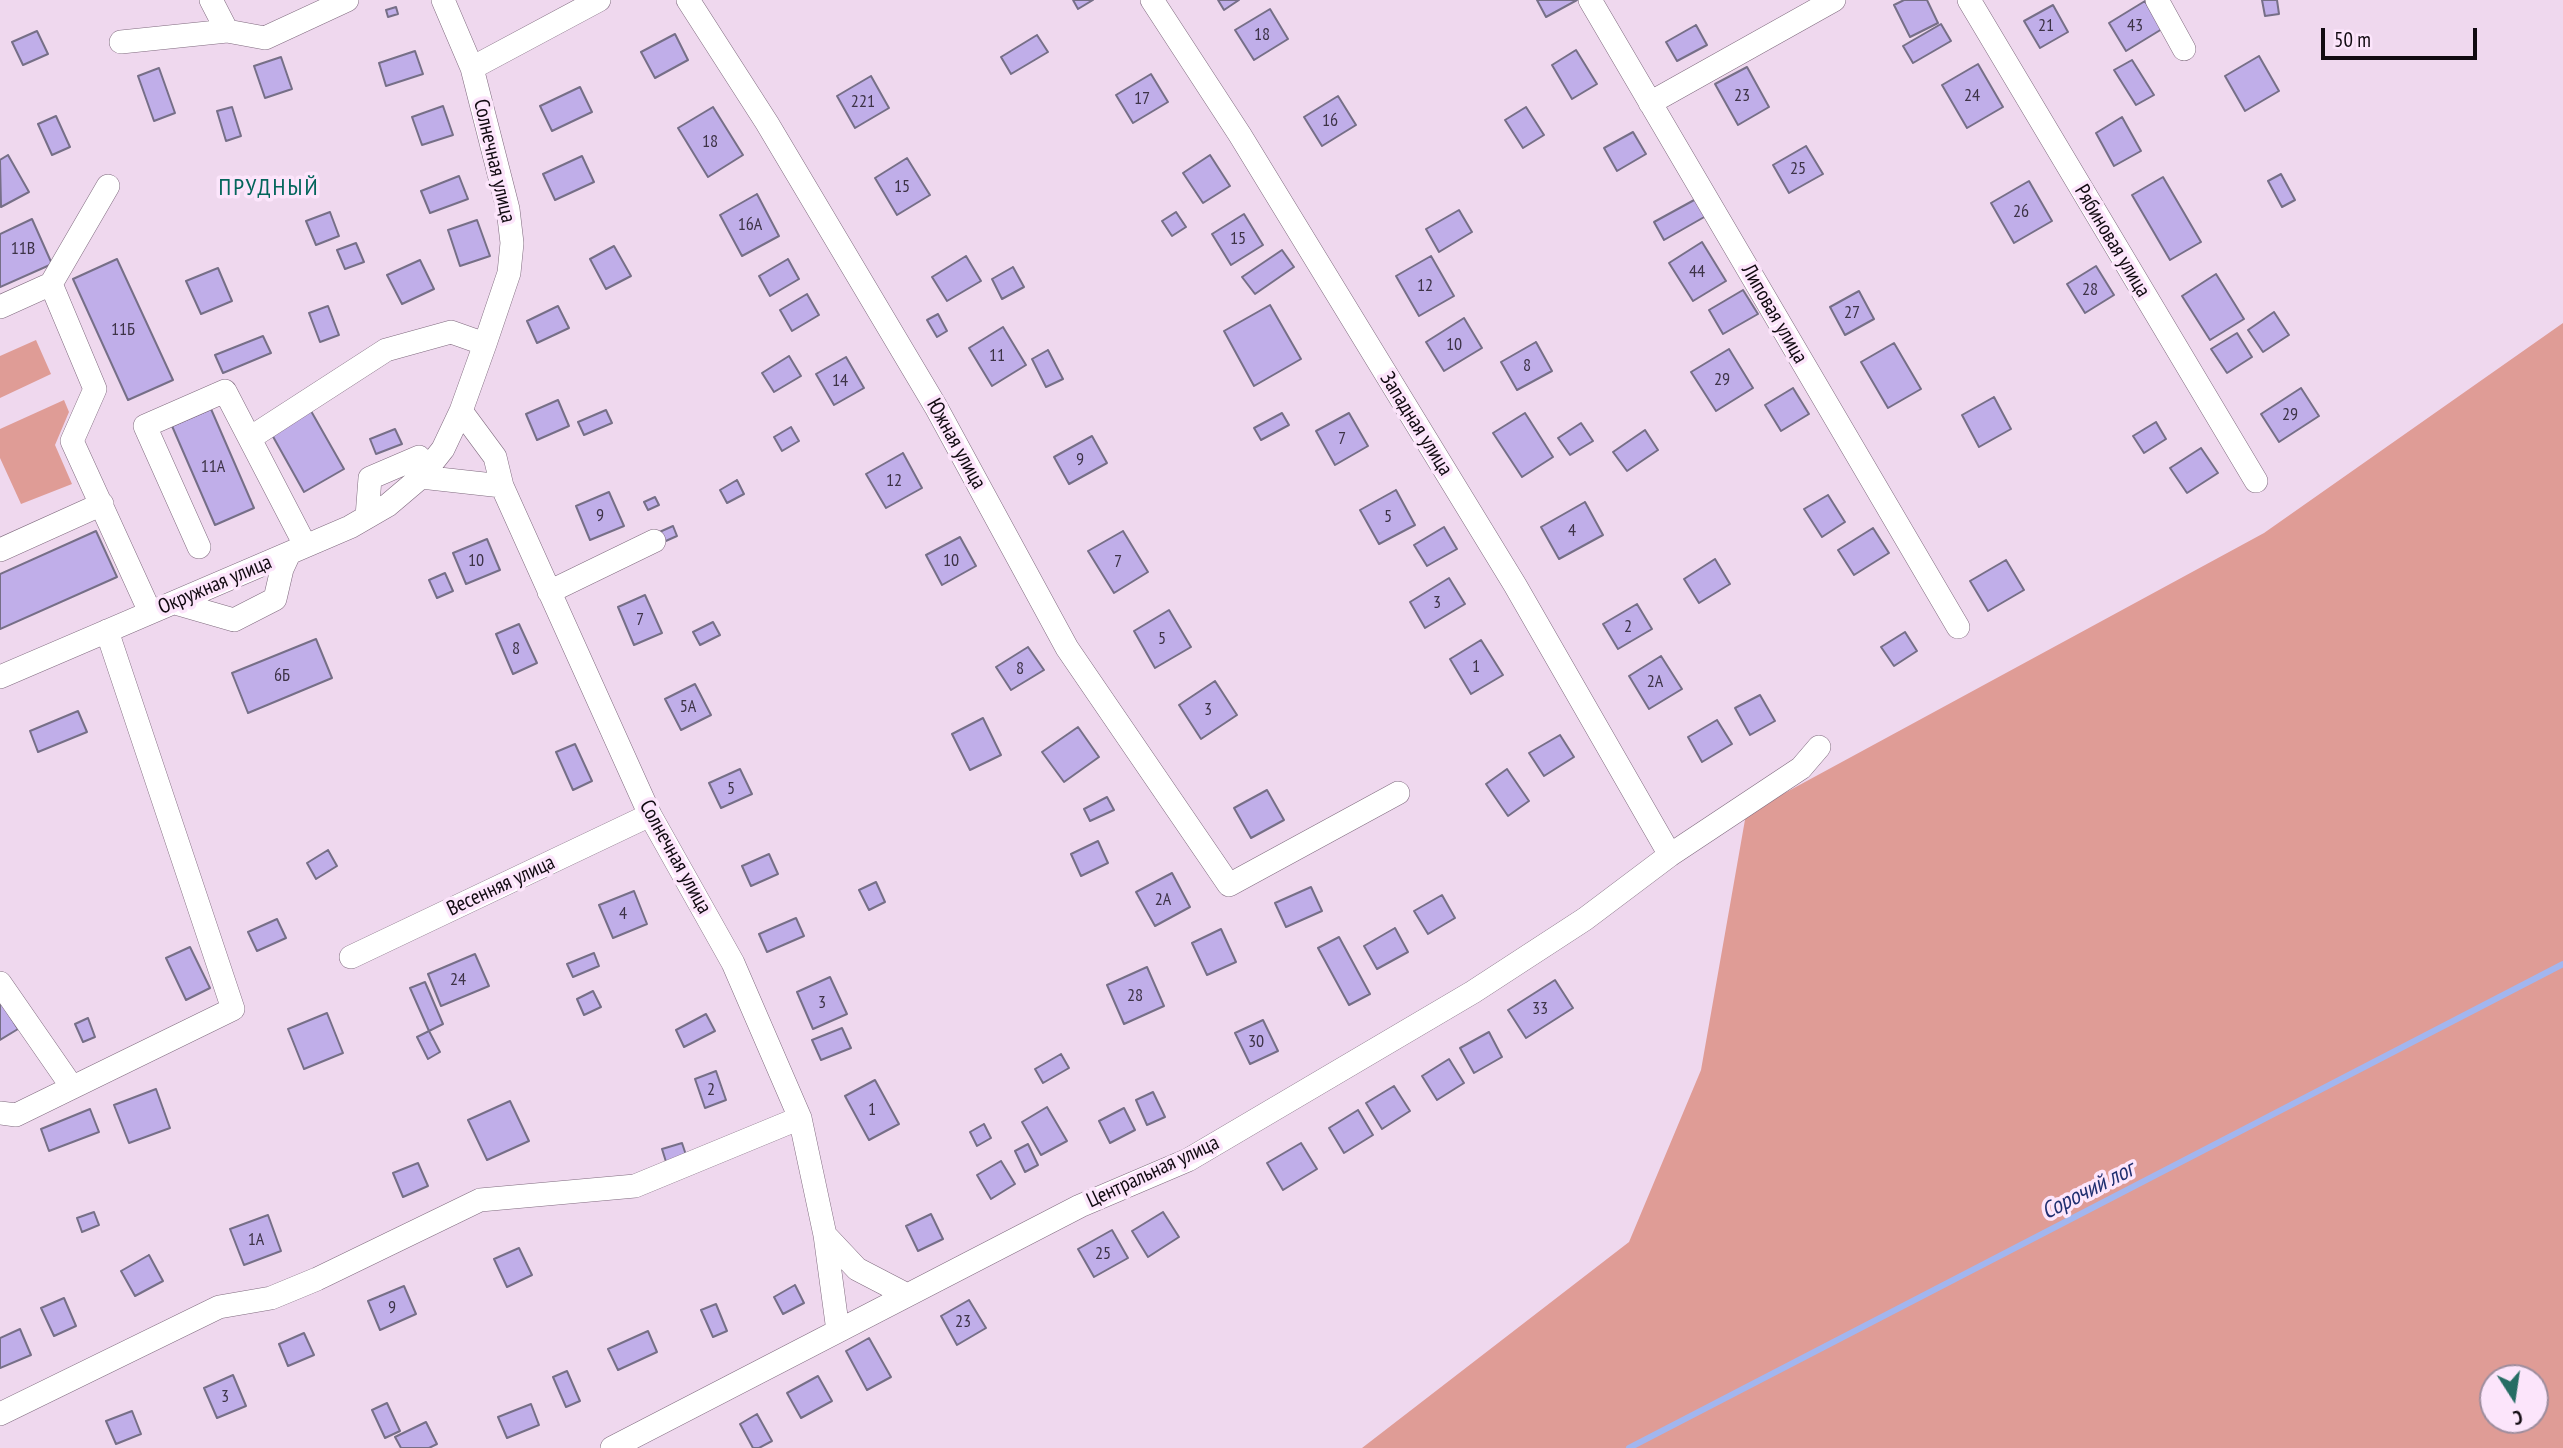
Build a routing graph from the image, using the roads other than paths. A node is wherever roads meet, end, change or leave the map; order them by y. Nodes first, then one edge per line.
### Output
1 (211, 0) edge
2 (347, 0) edge
3 (443, 0) edge
4 (599, 0) edge
5 (688, 0) edge
6 (1152, 0) edge
7 (1590, 0) edge
8 (1834, 0) edge
9 (1969, 0) edge
10 (2157, 0) edge
11 (227, 31) junction
12 (121, 41) dead end
13 (2183, 49) dead end
14 (472, 68) junction
15 (1650, 103) junction
16 (108, 186) dead end
17 (51, 284) junction
18 (0, 307) edge
19 (485, 344) junction
20 (461, 411) junction
21 (250, 438) junction
22 (425, 473) junction
23 (2256, 481) dead end
24 (502, 486) junction
25 (102, 504) junction
26 (367, 517) junction
27 (654, 541) dead end
28 (1, 547) edge
29 (199, 547) dead end
30 (297, 550) junction
31 (550, 592) junction
32 (175, 603) junction
33 (150, 612) junction
34 (1958, 627) dead end
35 (107, 631) junction
36 (0, 677) edge
37 (1819, 747) dead end
38 (1398, 793) dead end
39 (650, 816) junction
40 (1670, 855) junction
41 (351, 957) dead end
42 (0, 983) edge
43 (72, 1087) junction
44 (0, 1113) edge
45 (800, 1118) junction
46 (825, 1235) junction
47 (907, 1296) junction
48 (838, 1331) junction
49 (0, 1414) edge
50 (638, 1442) edge
51 (612, 1448) edge

1 - 11 street
2 - 11 street
3 - 14 street, Солнечная улица
4 - 14 street
5 - 38 street, Южная улица
6 - 40 street, Западная улица
7 - 15 street, Липовая улица
8 - 15 street
9 - 23 street, Рябиновая улица
10 - 13 street
11 - 12 street
14 - 19 street, Солнечная улица
15 - 34 street, Липовая улица
16 - 17 street
17 - 18 street
17 - 25 street
19 - 20 street, Солнечная улица
19 - 21 street
20 - 22 street, Солнечная улица
20 - 24 street, Солнечная улица
21 - 29 street
21 - 30 street
22 - 24 street
22 - 26 street, Окружная улица
22 - 26 street
24 - 31 street, Солнечная улица
25 - 28 street
25 - 33 street
26 - 30 street, Окружная улица
27 - 31 street
30 - 32 street, Окружная улица
30 - 32 street
31 - 39 street, Солнечная улица
32 - 33 street, Окружная улица
33 - 35 street, Окружная улица
35 - 36 street, Окружная улица
35 - 43 street
37 - 40 street, Центральная улица
39 - 41 street, Весенняя улица
39 - 45 street, Солнечная улица
40 - 47 street, Центральная улица
42 - 43 street
43 - 44 street
45 - 46 street, Солнечная улица
45 - 49 street
46 - 47 street
46 - 48 street, Солнечная улица
47 - 48 street, Центральная улица
48 - 50 street, Центральная улица
50 - 51 street, Центральная улица

